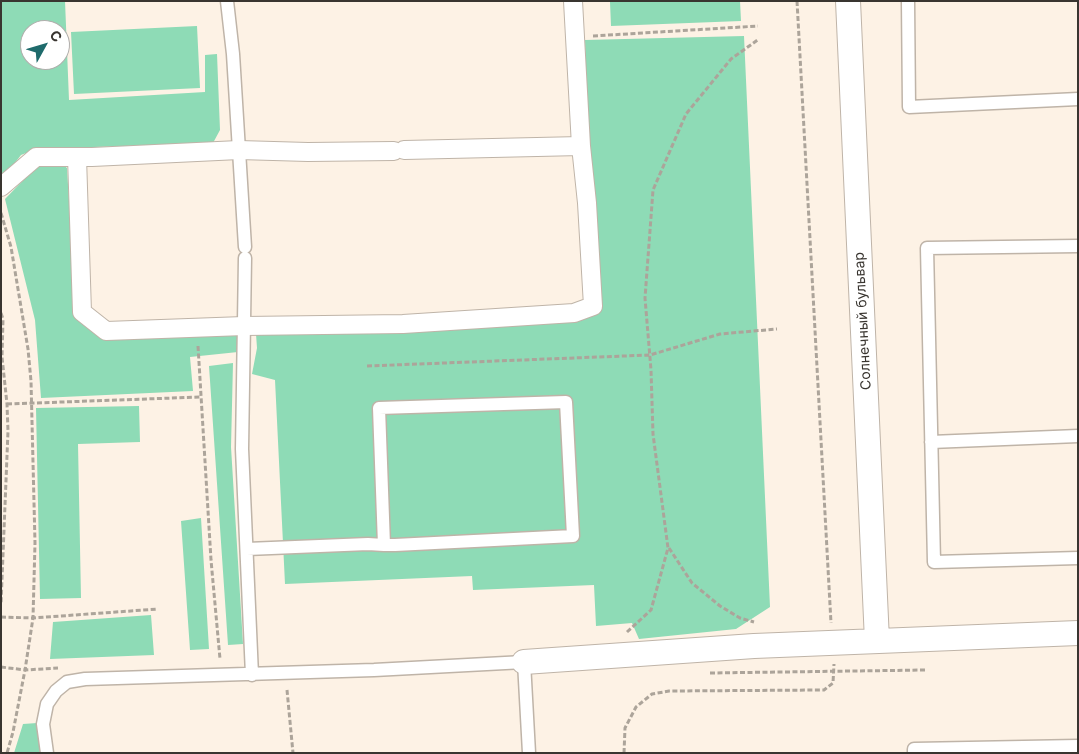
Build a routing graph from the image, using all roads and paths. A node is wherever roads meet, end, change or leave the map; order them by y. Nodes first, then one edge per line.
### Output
1 (227, 1) edge
2 (573, 1) edge
3 (797, 1) edge
4 (848, 1) edge
5 (908, 1) edge
6 (758, 26) dead end
7 (575, 36) junction
8 (759, 39) dead end
9 (1078, 99) edge
10 (580, 146) junction
11 (239, 150) junction
12 (78, 157) junction
13 (1, 187) edge
14 (1, 213) edge
15 (1078, 246) edge
16 (1, 313) edge
17 (244, 326) junction
18 (197, 328) junction
19 (777, 329) dead end
20 (650, 355) junction
21 (368, 366) dead end
22 (201, 397) junction
23 (7, 404) junction
24 (32, 404) junction
25 (1078, 436) edge
26 (931, 442) junction
27 (384, 545) junction
28 (668, 548) junction
29 (247, 549) junction
30 (1078, 558) edge
31 (1, 604) edge
32 (158, 609) dead end
33 (1, 617) edge
34 (33, 618) junction
35 (755, 623) dead end
36 (1078, 634) edge
37 (624, 635) dead end
38 (877, 641) junction
39 (832, 643) junction
40 (252, 656) junction
41 (211, 658) dead end
42 (220, 658) junction
43 (524, 662) junction
44 (1, 667) edge
45 (64, 667) dead end
46 (25, 670) junction
47 (925, 670) dead end
48 (834, 672) junction
49 (704, 673) dead end
50 (252, 675) junction
51 (221, 676) junction
52 (296, 689) dead end
53 (281, 690) dead end
54 (287, 690) junction
55 (1078, 746) edge
56 (7, 753) edge
57 (47, 753) edge
58 (293, 753) edge
59 (529, 753) edge
60 (624, 753) edge
61 (914, 753) edge

1 - 11 lane
2 - 7 street
3 - 39 path
4 - 38 street, Солнечный бульвар
5 - 9 lane
6 - 7 path
7 - 10 street
8 - 20 path
10 - 11 street
10 - 17 street
11 - 12 street
11 - 17 lane
12 - 13 street
12 - 18 street
14 - 24 path
15 - 26 lane
16 - 23 path
17 - 18 street
17 - 29 lane
18 - 22 path
19 - 20 path
20 - 21 path
20 - 28 path
22 - 24 path
22 - 42 path
23 - 24 path
23 - 31 path
24 - 34 path
25 - 26 lane
26 - 30 lane
27 - 27 lane
27 - 29 lane
28 - 35 path
28 - 37 path
29 - 40 lane
32 - 34 path
33 - 34 path
34 - 46 path
36 - 38 street
38 - 39 street
39 - 43 street
39 - 48 path
40 - 42 path
40 - 50 lane
41 - 42 path
42 - 51 path
43 - 50 lane
43 - 59 lane
44 - 46 path
45 - 46 path
46 - 56 path
47 - 48 path
48 - 49 path
48 - 60 path
50 - 51 lane
51 - 57 lane
52 - 54 path
53 - 54 path
54 - 58 path
55 - 61 lane

